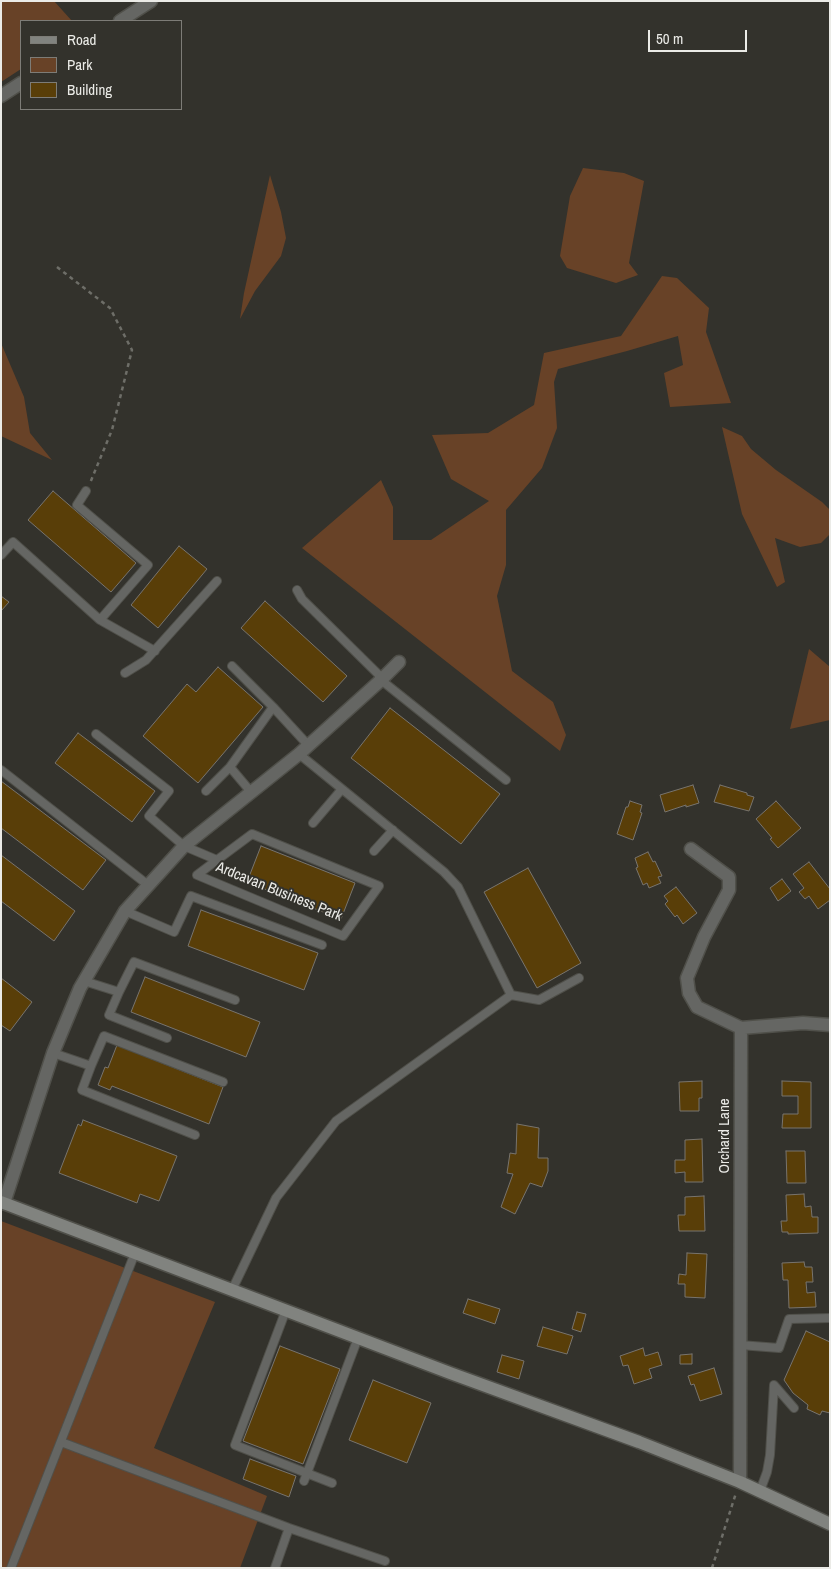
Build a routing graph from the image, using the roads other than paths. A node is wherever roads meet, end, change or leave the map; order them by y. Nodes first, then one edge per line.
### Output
1 (151, 1) edge
2 (122, 20) edge
3 (20, 84) edge
4 (1, 96) edge
5 (86, 490) road end
6 (1, 555) edge
7 (216, 581) dead end
8 (297, 590) dead end
9 (100, 620) junction
10 (155, 651) junction
11 (399, 662) dead end
12 (232, 666) dead end
13 (125, 673) dead end
14 (381, 680) junction
15 (273, 707) junction
16 (96, 734) dead end
17 (304, 750) junction
18 (230, 766) junction
19 (1, 770) edge
20 (506, 780) dead end
21 (342, 789) junction
22 (206, 791) dead end
23 (252, 792) junction
24 (313, 823) dead end
25 (393, 830) junction
26 (184, 846) junction
27 (691, 849) dead end
28 (374, 851) dead end
29 (217, 860) junction
30 (148, 885) junction
31 (125, 911) junction
32 (322, 945) dead end
33 (580, 978) dead end
34 (84, 981) junction
35 (119, 992) junction
36 (511, 995) junction
37 (235, 1000) dead end
38 (830, 1025) edge
39 (741, 1028) junction
40 (167, 1038) dead end
41 (53, 1053) junction
42 (91, 1066) junction
43 (223, 1082) dead end
44 (195, 1135) dead end
45 (2, 1203) edge
46 (135, 1253) junction
47 (232, 1290) junction
48 (286, 1310) junction
49 (830, 1318) edge
50 (358, 1338) junction
51 (740, 1345) junction
52 (794, 1408) dead end
53 (60, 1442) junction
54 (307, 1473) junction
55 (304, 1481) dead end
56 (740, 1482) junction
57 (332, 1483) dead end
58 (760, 1491) junction
59 (830, 1524) edge
60 (290, 1528) junction
61 (385, 1561) dead end
62 (11, 1568) edge
63 (275, 1568) edge

1 - 2 street
3 - 4 street
5 - 9 lane
6 - 9 lane
7 - 10 lane
8 - 14 lane
9 - 10 lane
10 - 13 lane
11 - 14 street
12 - 15 lane
14 - 17 street
14 - 20 lane
15 - 17 lane
15 - 18 lane
16 - 26 lane, Ardcavan Business Park
17 - 21 lane
17 - 23 street
18 - 22 lane
18 - 23 lane
19 - 30 lane
21 - 24 lane
21 - 25 lane
23 - 26 street
25 - 28 lane
25 - 36 lane
26 - 29 lane, Ardcavan Business Park
26 - 30 street
27 - 39 street
29 - 29 lane, Ardcavan Business Park
30 - 31 street
31 - 32 lane
31 - 34 street
33 - 36 lane
34 - 35 lane
34 - 41 street
35 - 37 lane
35 - 40 lane
36 - 47 lane
38 - 39 street
39 - 51 street, Orchard Lane
41 - 42 lane
41 - 45 street
42 - 43 lane
42 - 44 lane
45 - 46 main road
46 - 47 main road
46 - 53 lane
47 - 48 main road
48 - 50 main road
48 - 54 lane
49 - 51 lane
50 - 54 lane
50 - 56 main road
51 - 56 street, Orchard Lane
52 - 58 lane
53 - 60 lane
53 - 62 lane
54 - 55 lane
54 - 57 lane
56 - 58 main road
58 - 59 main road
60 - 61 lane
60 - 63 lane

